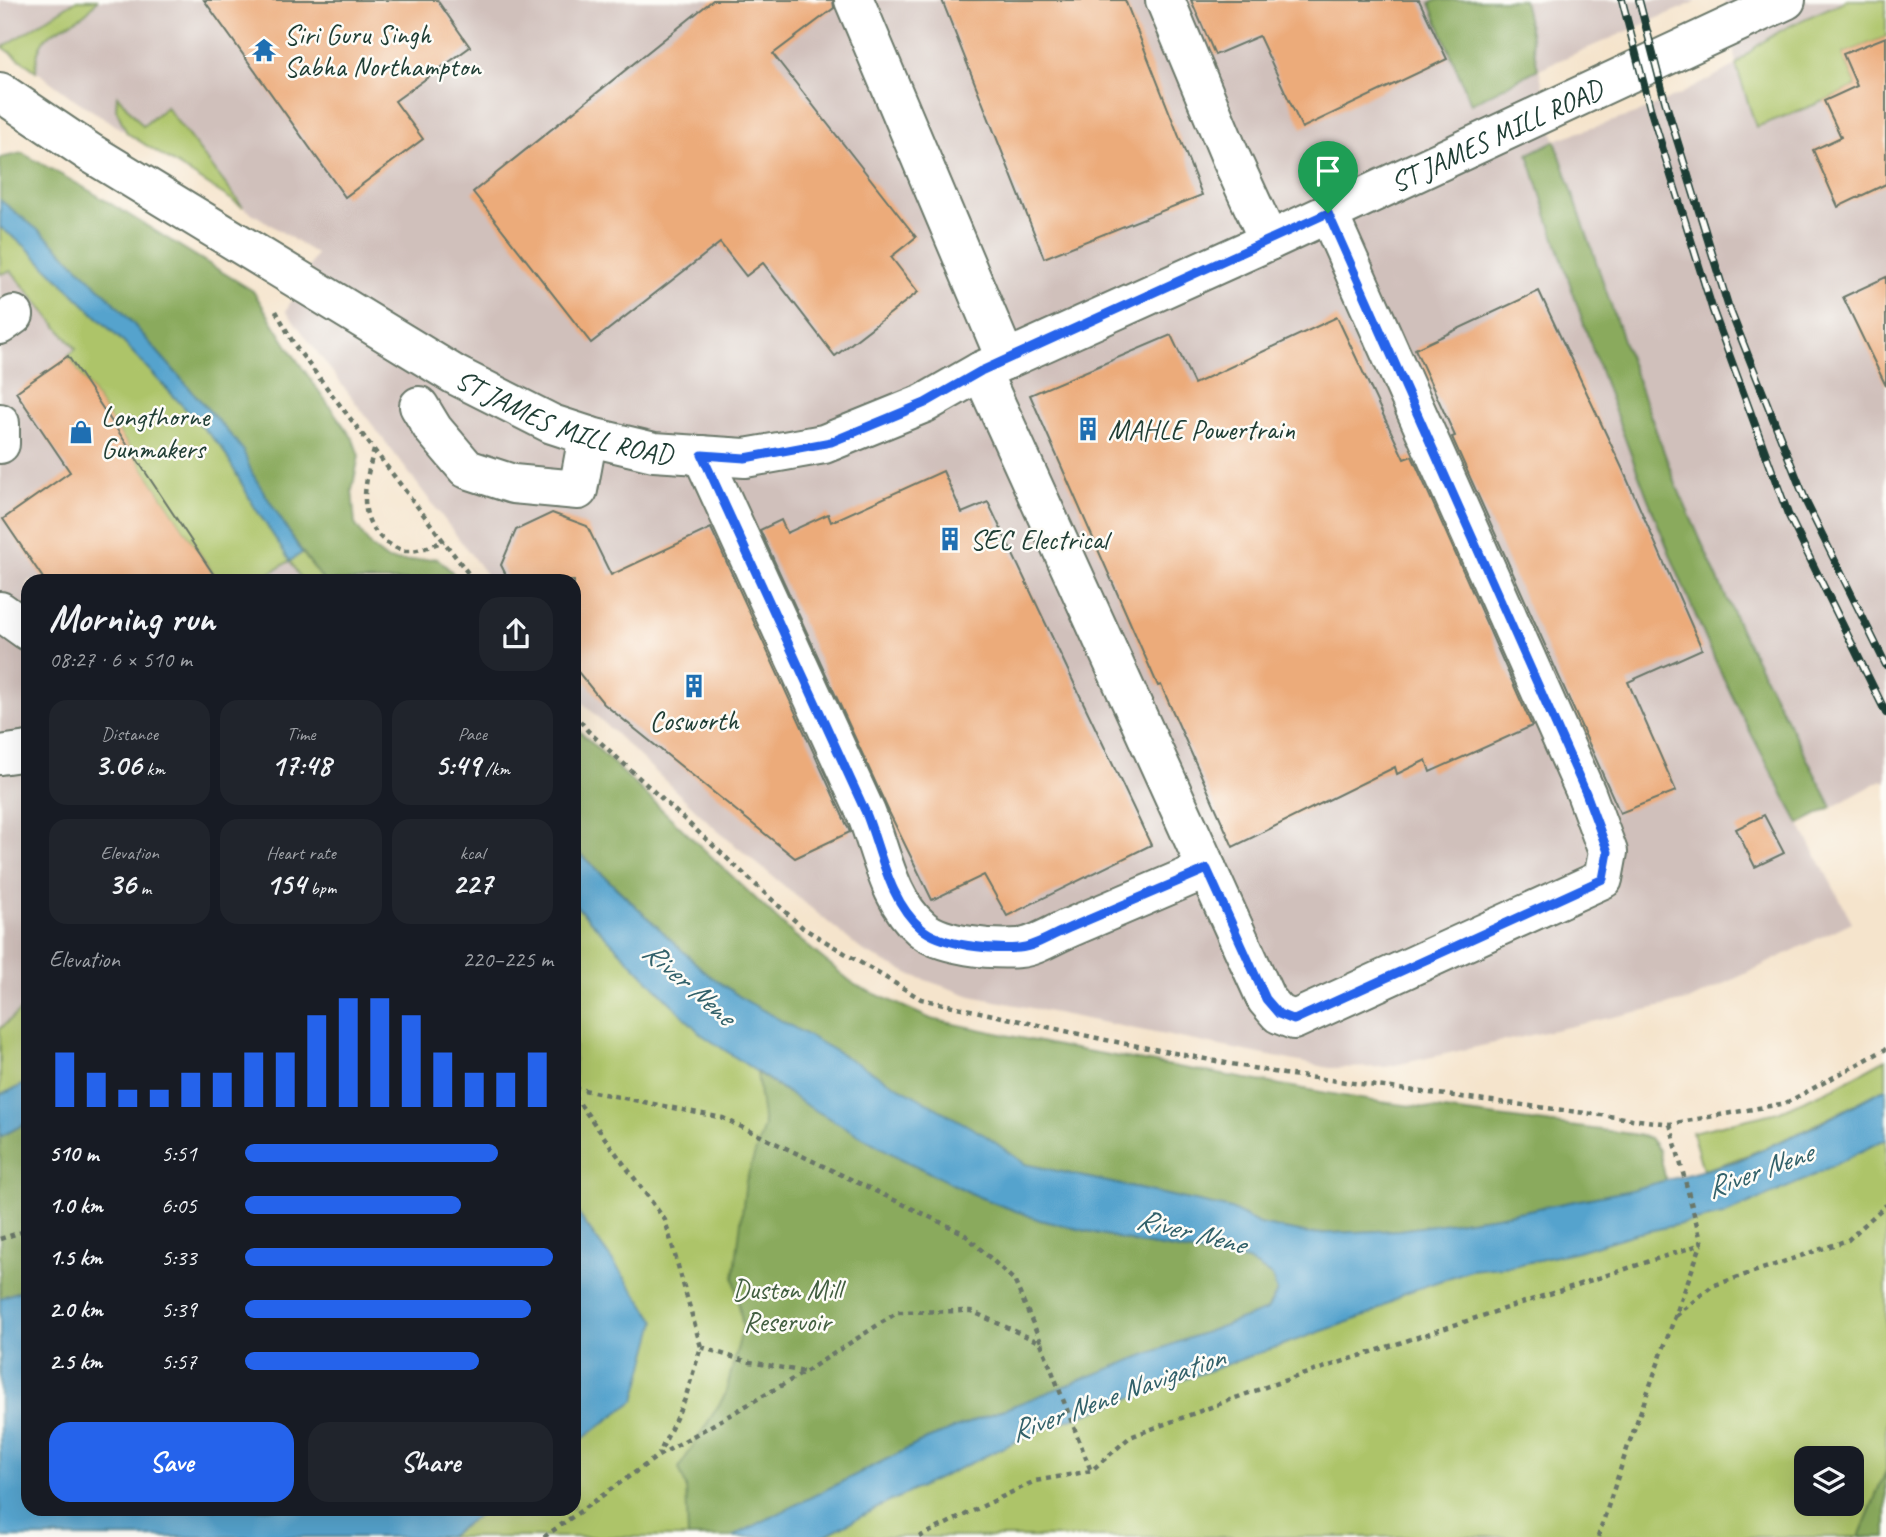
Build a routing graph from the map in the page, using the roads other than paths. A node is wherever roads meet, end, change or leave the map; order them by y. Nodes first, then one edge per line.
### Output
1 (854, 0) edge
2 (1165, 0) edge
3 (1786, 0) edge
4 (1, 94) edge
5 (1328, 213) junction
6 (1269, 241) junction
7 (994, 366) junction
8 (419, 407) dead end
9 (0, 423) edge
10 (588, 436) junction
11 (0, 444) edge
12 (702, 455) junction
13 (0, 611) edge
14 (21, 626) edge
15 (21, 752) edge
16 (0, 755) edge
17 (1207, 869) junction

1 - 7 street
2 - 6 street
3 - 5 street, ST JAMES MILL ROAD
4 - 10 street, ST JAMES MILL ROAD
5 - 6 street, ST JAMES MILL ROAD
5 - 17 street
6 - 7 street, ST JAMES MILL ROAD
7 - 12 street, ST JAMES MILL ROAD
7 - 17 street
8 - 10 street
9 - 11 street
10 - 12 street, ST JAMES MILL ROAD
12 - 17 street
13 - 14 street
15 - 16 street

